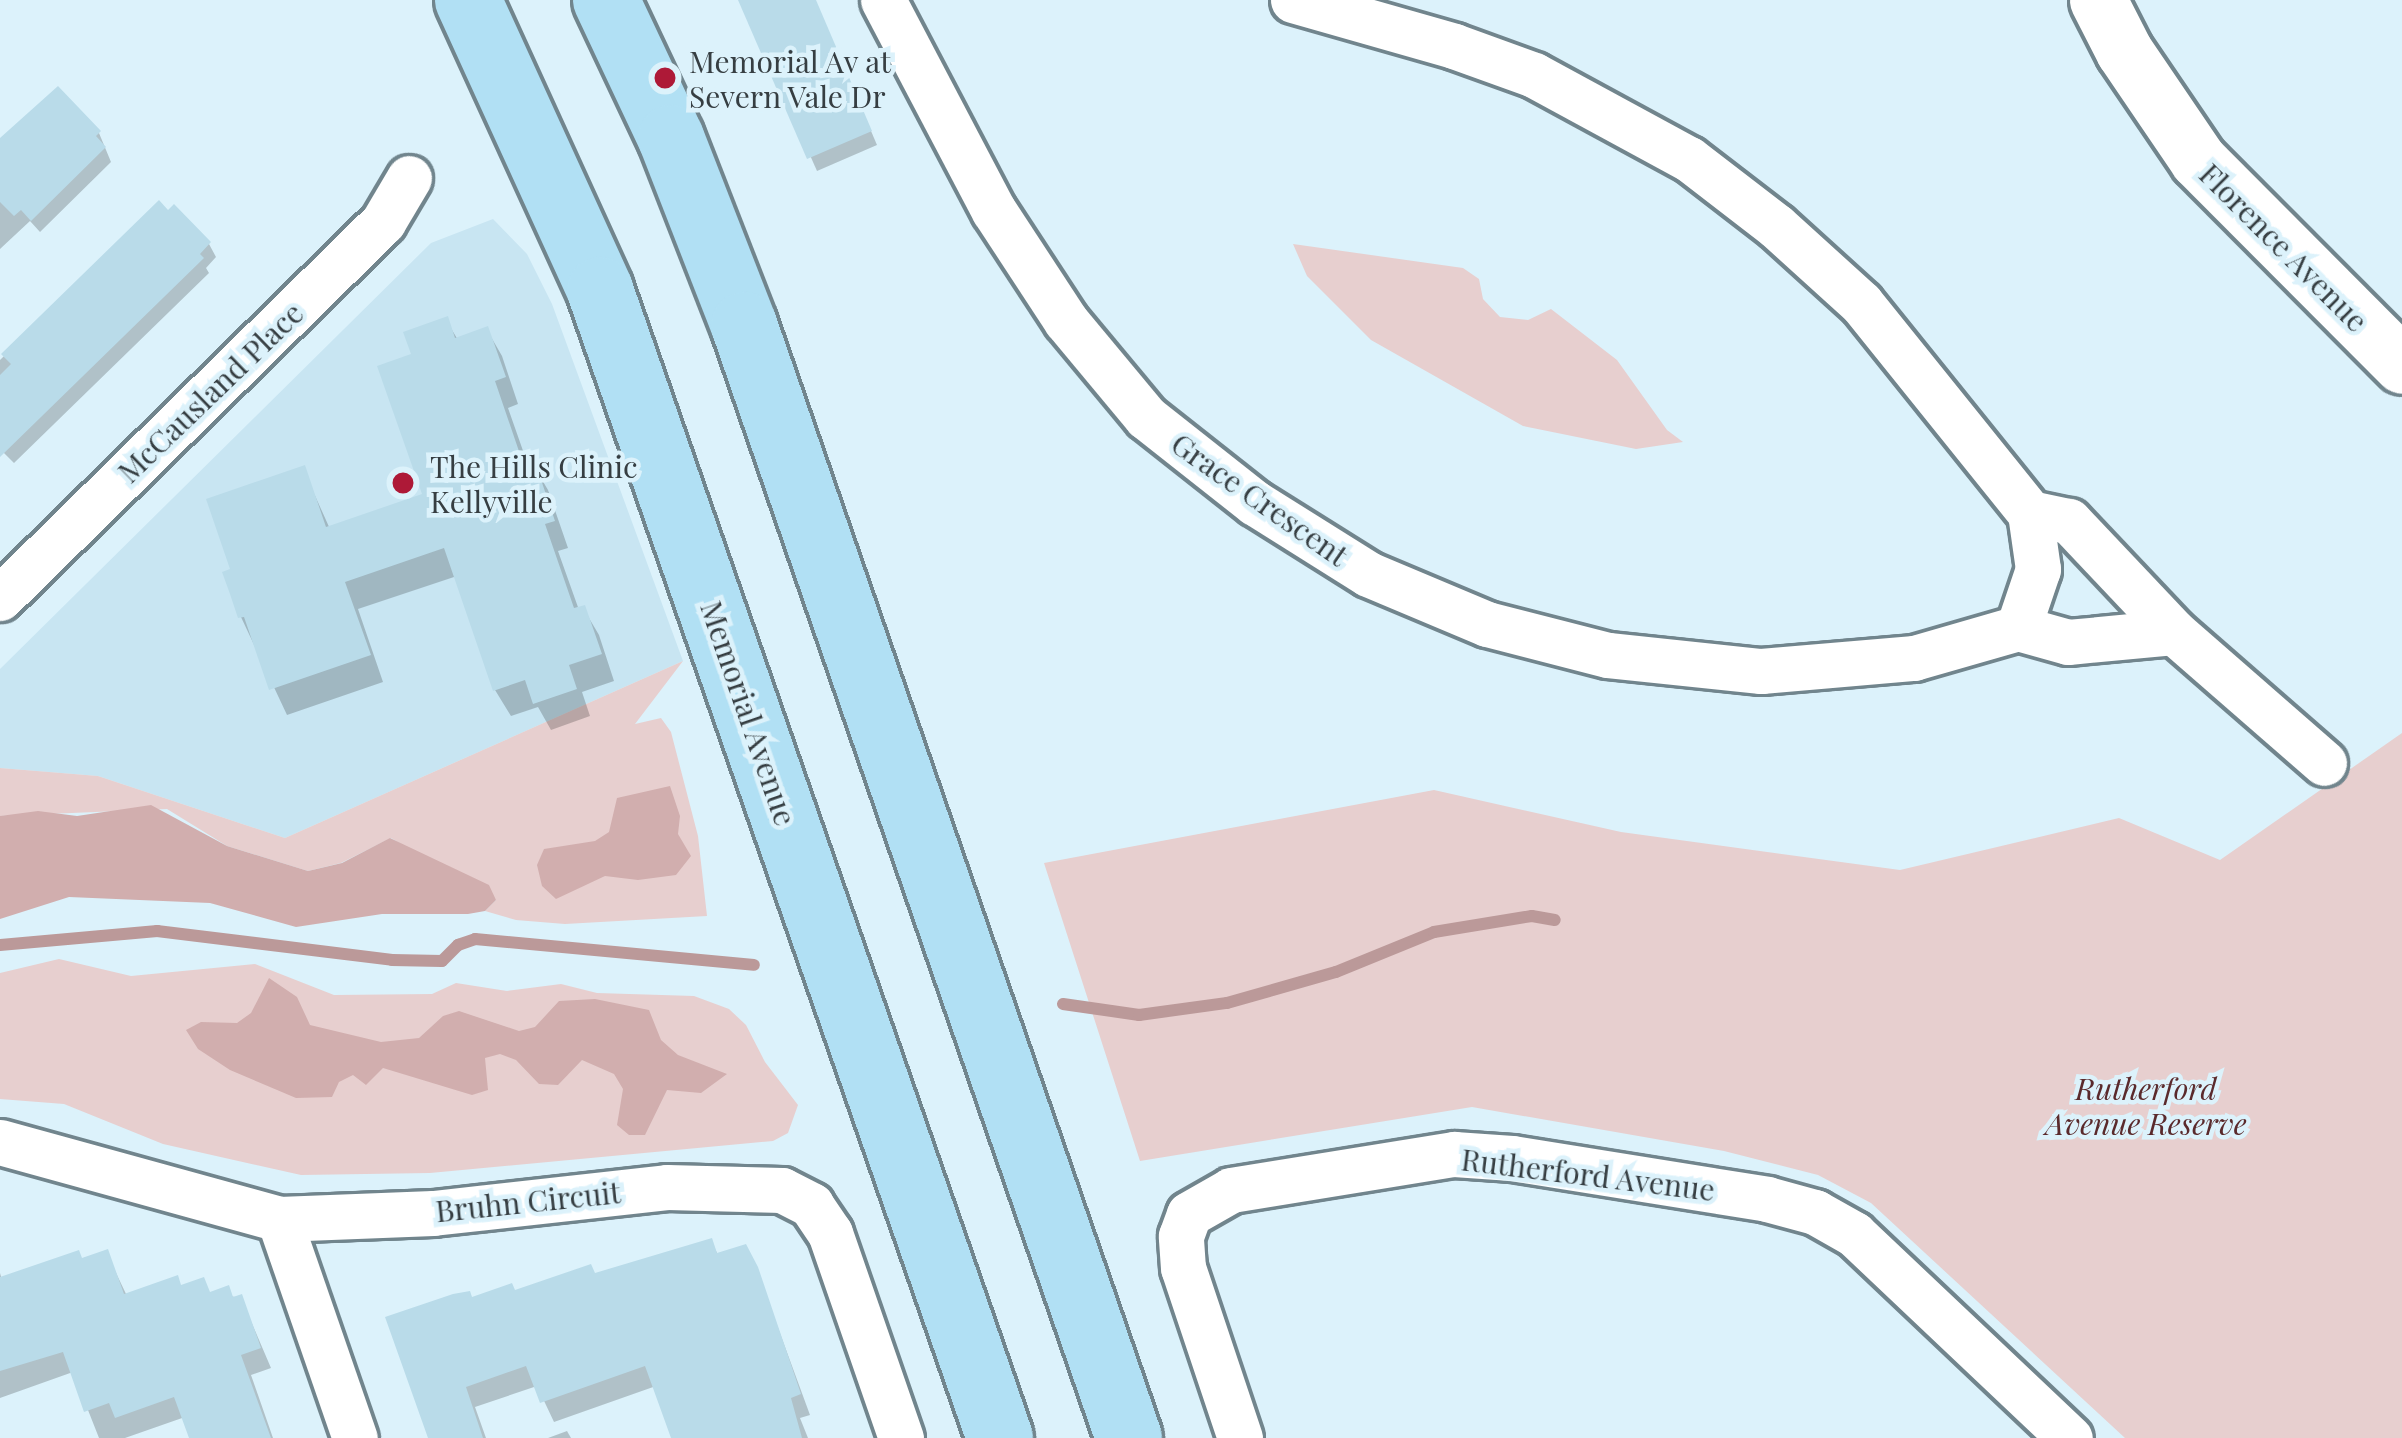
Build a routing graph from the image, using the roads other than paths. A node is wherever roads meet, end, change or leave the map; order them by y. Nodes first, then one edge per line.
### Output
1 (468, 0) edge
2 (606, 0) edge
3 (883, 0) edge
4 (921, 0) edge
5 (1293, 0) edge
6 (2098, 0) edge
7 (905, 44) junction
8 (410, 178) dead end
9 (2402, 365) edge
10 (2030, 513) junction
11 (0, 598) edge
12 (2018, 628) junction
13 (2174, 632) junction
14 (2324, 763) dead end
15 (0, 1142) edge
16 (279, 1219) junction
17 (355, 1438) edge
18 (901, 1438) edge
19 (1000, 1438) edge
20 (1130, 1438) edge
21 (1240, 1438) edge
22 (2070, 1438) edge

1 - 19 main road, Memorial Avenue
2 - 20 main road
3 - 7 street, Grace Crescent
4 - 7 street
5 - 10 street
6 - 9 street, Florence Avenue
7 - 12 street, Grace Crescent
8 - 11 street, McCausland Place
10 - 12 street
10 - 13 street
12 - 13 street, Grace Crescent
13 - 14 street
15 - 16 street, Bruhn Circuit
16 - 17 street
16 - 18 street, Bruhn Circuit
21 - 22 street, Rutherford Avenue

